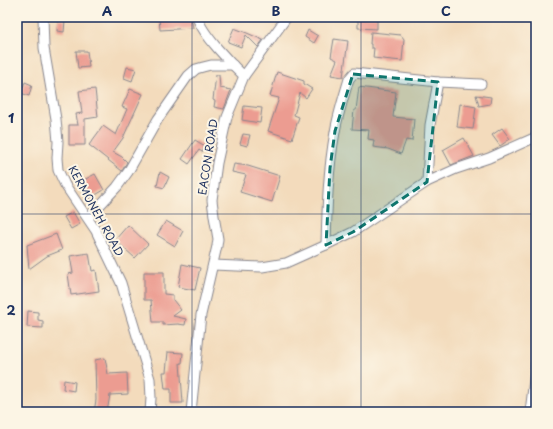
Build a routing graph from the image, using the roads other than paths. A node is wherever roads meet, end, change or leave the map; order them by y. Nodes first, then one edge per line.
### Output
1 (42, 17) edge
2 (196, 17) edge
3 (286, 17) edge
4 (233, 65) junction
5 (244, 76) junction
6 (438, 82) junction
7 (481, 84) dead end
8 (536, 137) edge
9 (426, 182) junction
10 (88, 218) junction
11 (326, 245) junction
12 (213, 265) junction
13 (536, 363) edge
14 (150, 412) edge
15 (191, 412) edge
16 (530, 412) edge

1 - 10 street, KERMONEH ROAD
2 - 4 street
3 - 5 street, EACON ROAD
4 - 5 street
4 - 10 street
5 - 12 street, EACON ROAD
6 - 7 street
6 - 9 street
6 - 11 street
8 - 9 street
9 - 11 street
10 - 14 street, KERMONEH ROAD
11 - 12 street
12 - 15 street, EACON ROAD
13 - 16 street

